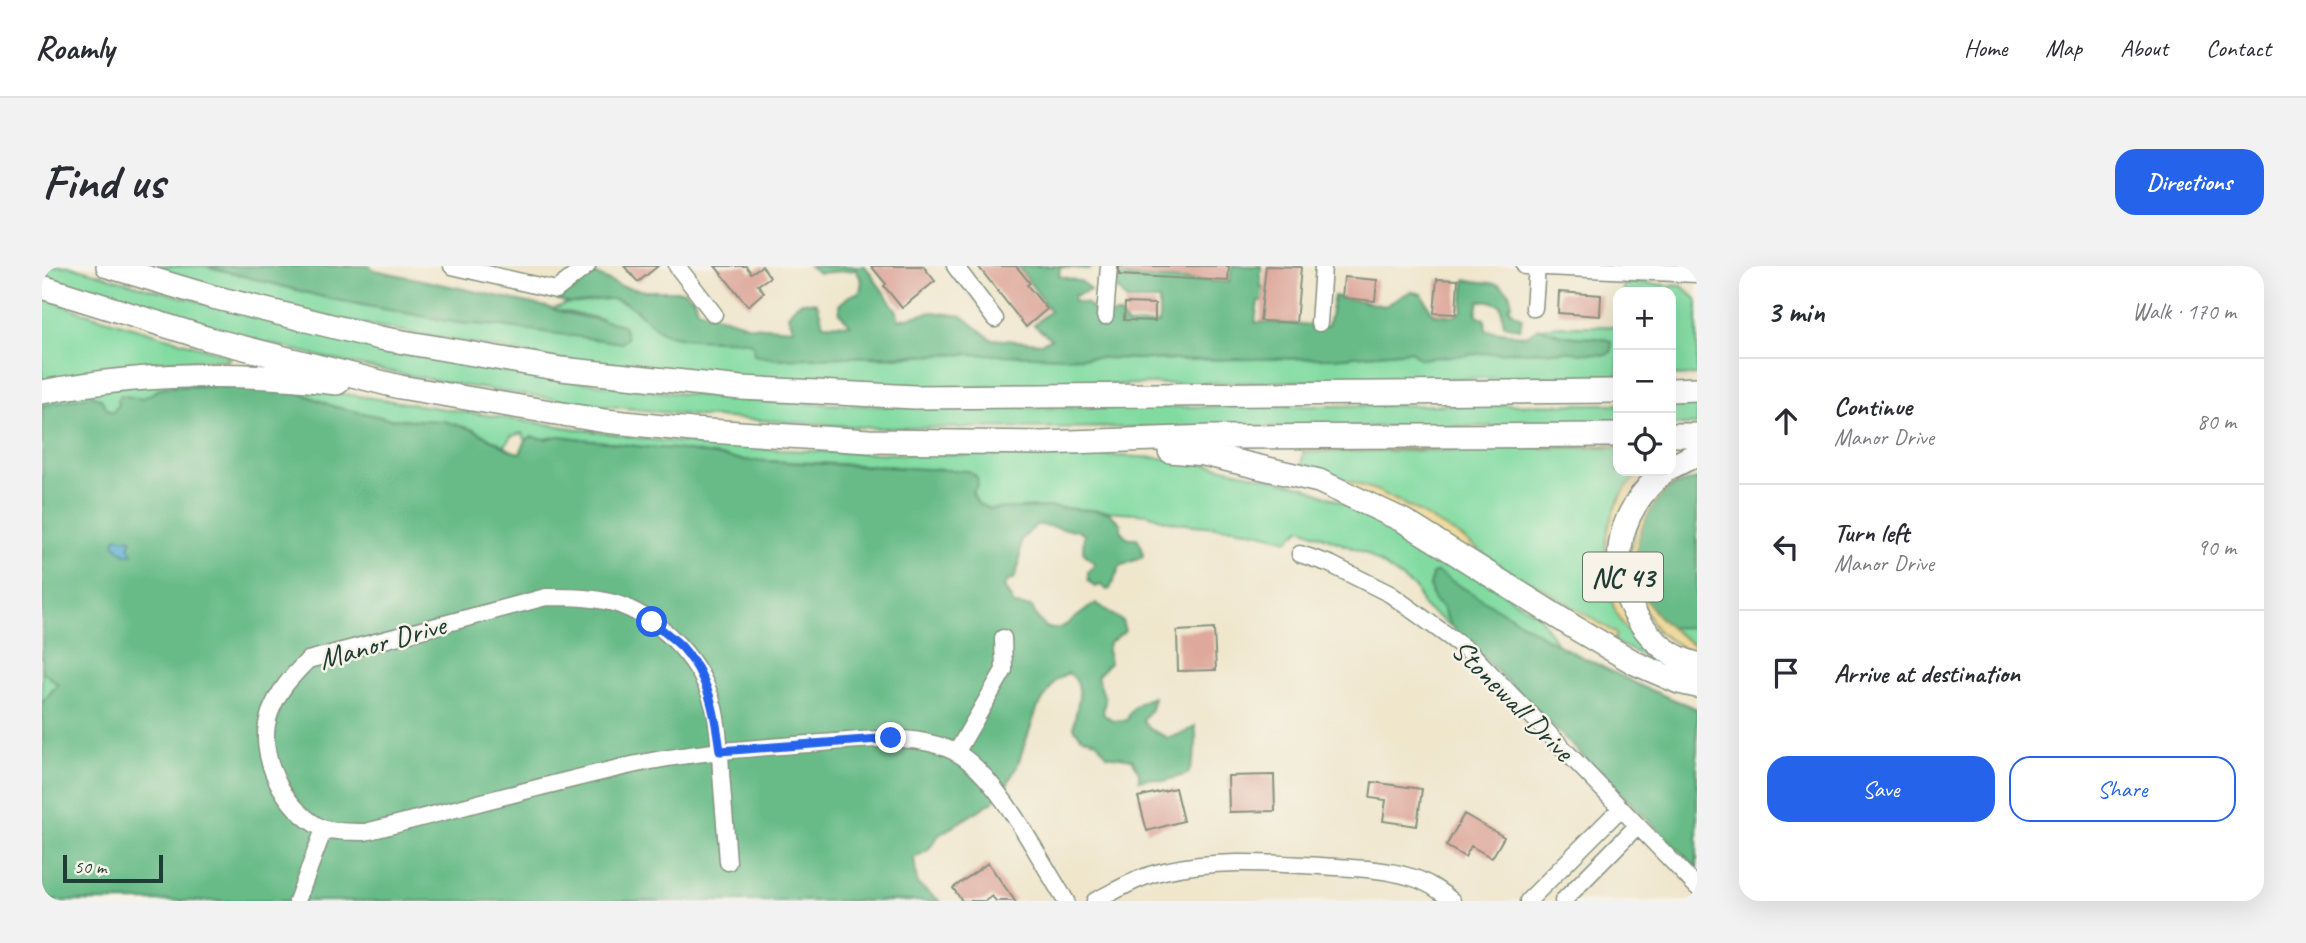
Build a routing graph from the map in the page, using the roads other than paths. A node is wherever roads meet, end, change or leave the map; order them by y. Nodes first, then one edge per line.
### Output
1 (108, 266) edge
2 (452, 266) edge
3 (587, 266) edge
4 (677, 266) edge
5 (955, 266) edge
6 (1109, 266) edge
7 (1323, 266) edge
8 (1533, 266) edge
9 (1697, 274) edge
10 (42, 287) edge
11 (1534, 308) dead end
12 (714, 314) dead end
13 (1105, 316) dead end
14 (995, 319) dead end
15 (1319, 323) dead end
16 (400, 387) junction
17 (1697, 389) edge
18 (1676, 390) edge
19 (1613, 391) edge
20 (42, 392) edge
21 (1613, 435) edge
22 (1676, 435) edge
23 (1697, 435) edge
24 (1042, 443) junction
25 (1697, 454) edge
26 (1676, 464) edge
27 (1660, 476) edge
28 (1300, 554) dead end
29 (1003, 638) dead end
30 (1697, 664) edge
31 (1688, 684) edge
32 (1697, 701) edge
33 (720, 751) junction
34 (956, 753) junction
35 (1620, 808) junction
36 (1637, 826) junction
37 (324, 829) junction
38 (728, 862) dead end
39 (1697, 887) edge
40 (297, 901) edge
41 (1066, 901) edge
42 (1095, 901) edge
43 (1452, 901) edge
44 (1528, 901) edge
45 (1563, 901) edge

1 - 19 highway
2 - 3 street
4 - 12 street
5 - 14 street
6 - 13 street
7 - 15 street
8 - 9 street
8 - 11 street
10 - 16 highway
16 - 20 highway
16 - 24 highway
17 - 18 highway
21 - 24 highway
22 - 23 highway
24 - 31 highway
25 - 26 highway
27 - 30 highway, NC 43
28 - 35 street, Stonewall Drive
29 - 34 street
31 - 32 highway
33 - 34 street
33 - 37 street
33 - 37 street, Manor Drive
33 - 38 street, Manor Drive
34 - 41 street
35 - 36 street, Stonewall Drive
35 - 44 street
36 - 39 street, Stonewall Drive
36 - 45 street
37 - 40 street
42 - 43 street

